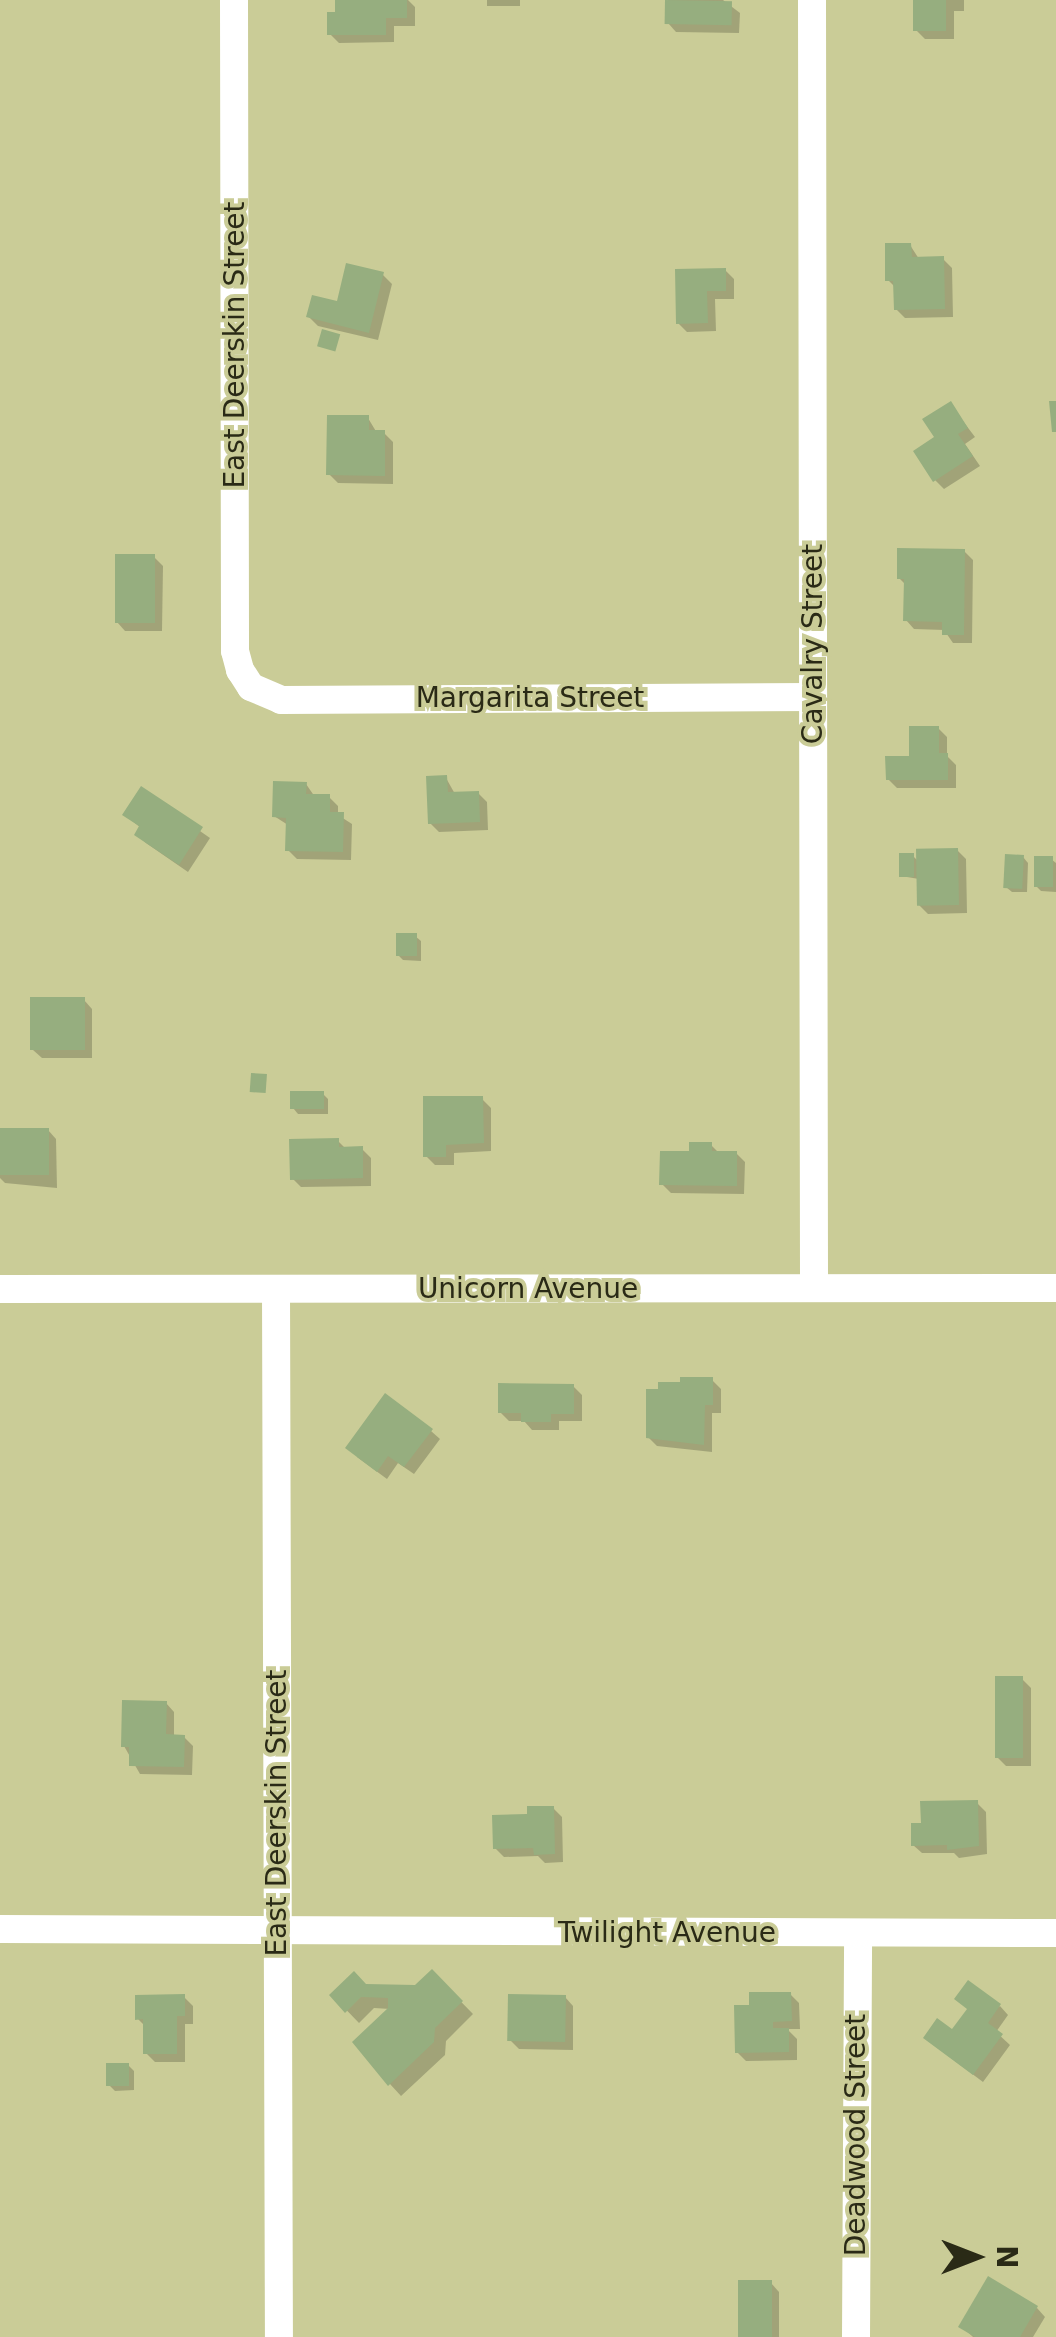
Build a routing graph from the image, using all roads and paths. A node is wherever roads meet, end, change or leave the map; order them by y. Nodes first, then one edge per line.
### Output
1 (234, 0) edge
2 (812, 0) edge
3 (251, 687) joint
4 (812, 697) junction
5 (814, 1288) junction
6 (1056, 1288) edge
7 (276, 1289) junction
8 (0, 1290) edge
9 (0, 1929) edge
10 (1056, 1933) edge
11 (277, 1934) junction
12 (858, 1934) junction
13 (278, 2337) edge
14 (856, 2337) edge

1 - 3 street, East Deerskin Street
2 - 4 street, Cavalry Street
3 - 4 street, Margarita Street
4 - 5 street, Cavalry Street
5 - 6 street, Unicorn Avenue
5 - 7 street, Unicorn Avenue
7 - 8 street, Unicorn Avenue
7 - 11 street, East Deerskin Street
9 - 11 street, Twilight Avenue
10 - 12 street, Twilight Avenue
11 - 12 street, Twilight Avenue
11 - 13 street, East Deerskin Street
12 - 14 street, Deadwood Street

